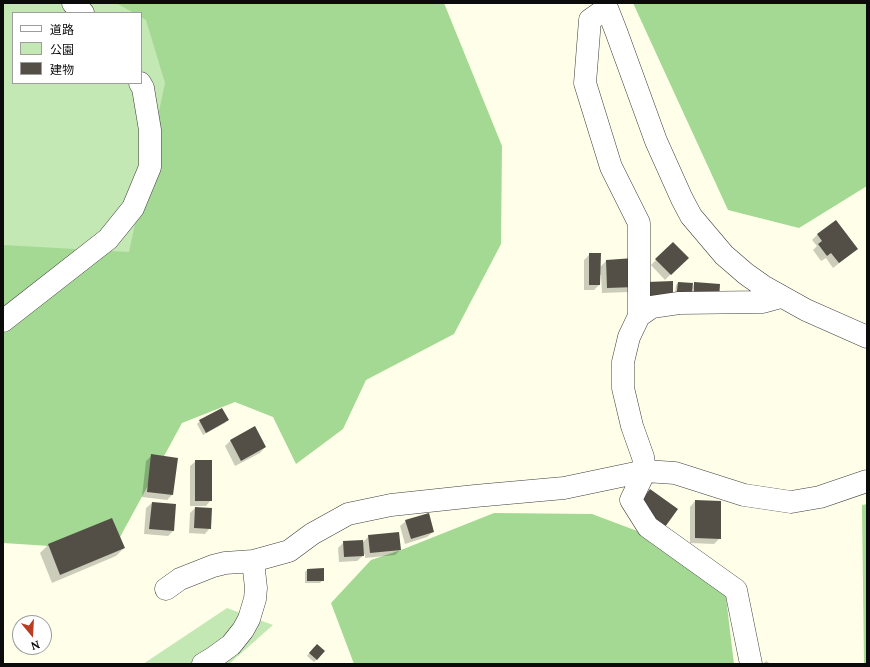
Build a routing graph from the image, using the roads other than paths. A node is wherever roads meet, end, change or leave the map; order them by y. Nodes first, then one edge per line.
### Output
1 (73, 3) edge
2 (606, 6) edge
3 (82, 12) edge
4 (141, 84) edge
5 (781, 297) junction
6 (639, 316) junction
7 (3, 321) edge
8 (867, 337) edge
9 (645, 471) junction
10 (867, 481) edge
11 (253, 561) junction
12 (166, 589) dead end
13 (203, 664) edge
14 (751, 664) edge

1 - 3 street
2 - 5 street
2 - 6 street
4 - 7 street
5 - 6 street
5 - 8 street
6 - 9 street
9 - 10 street
9 - 11 street
9 - 14 street
11 - 12 street
11 - 13 street

